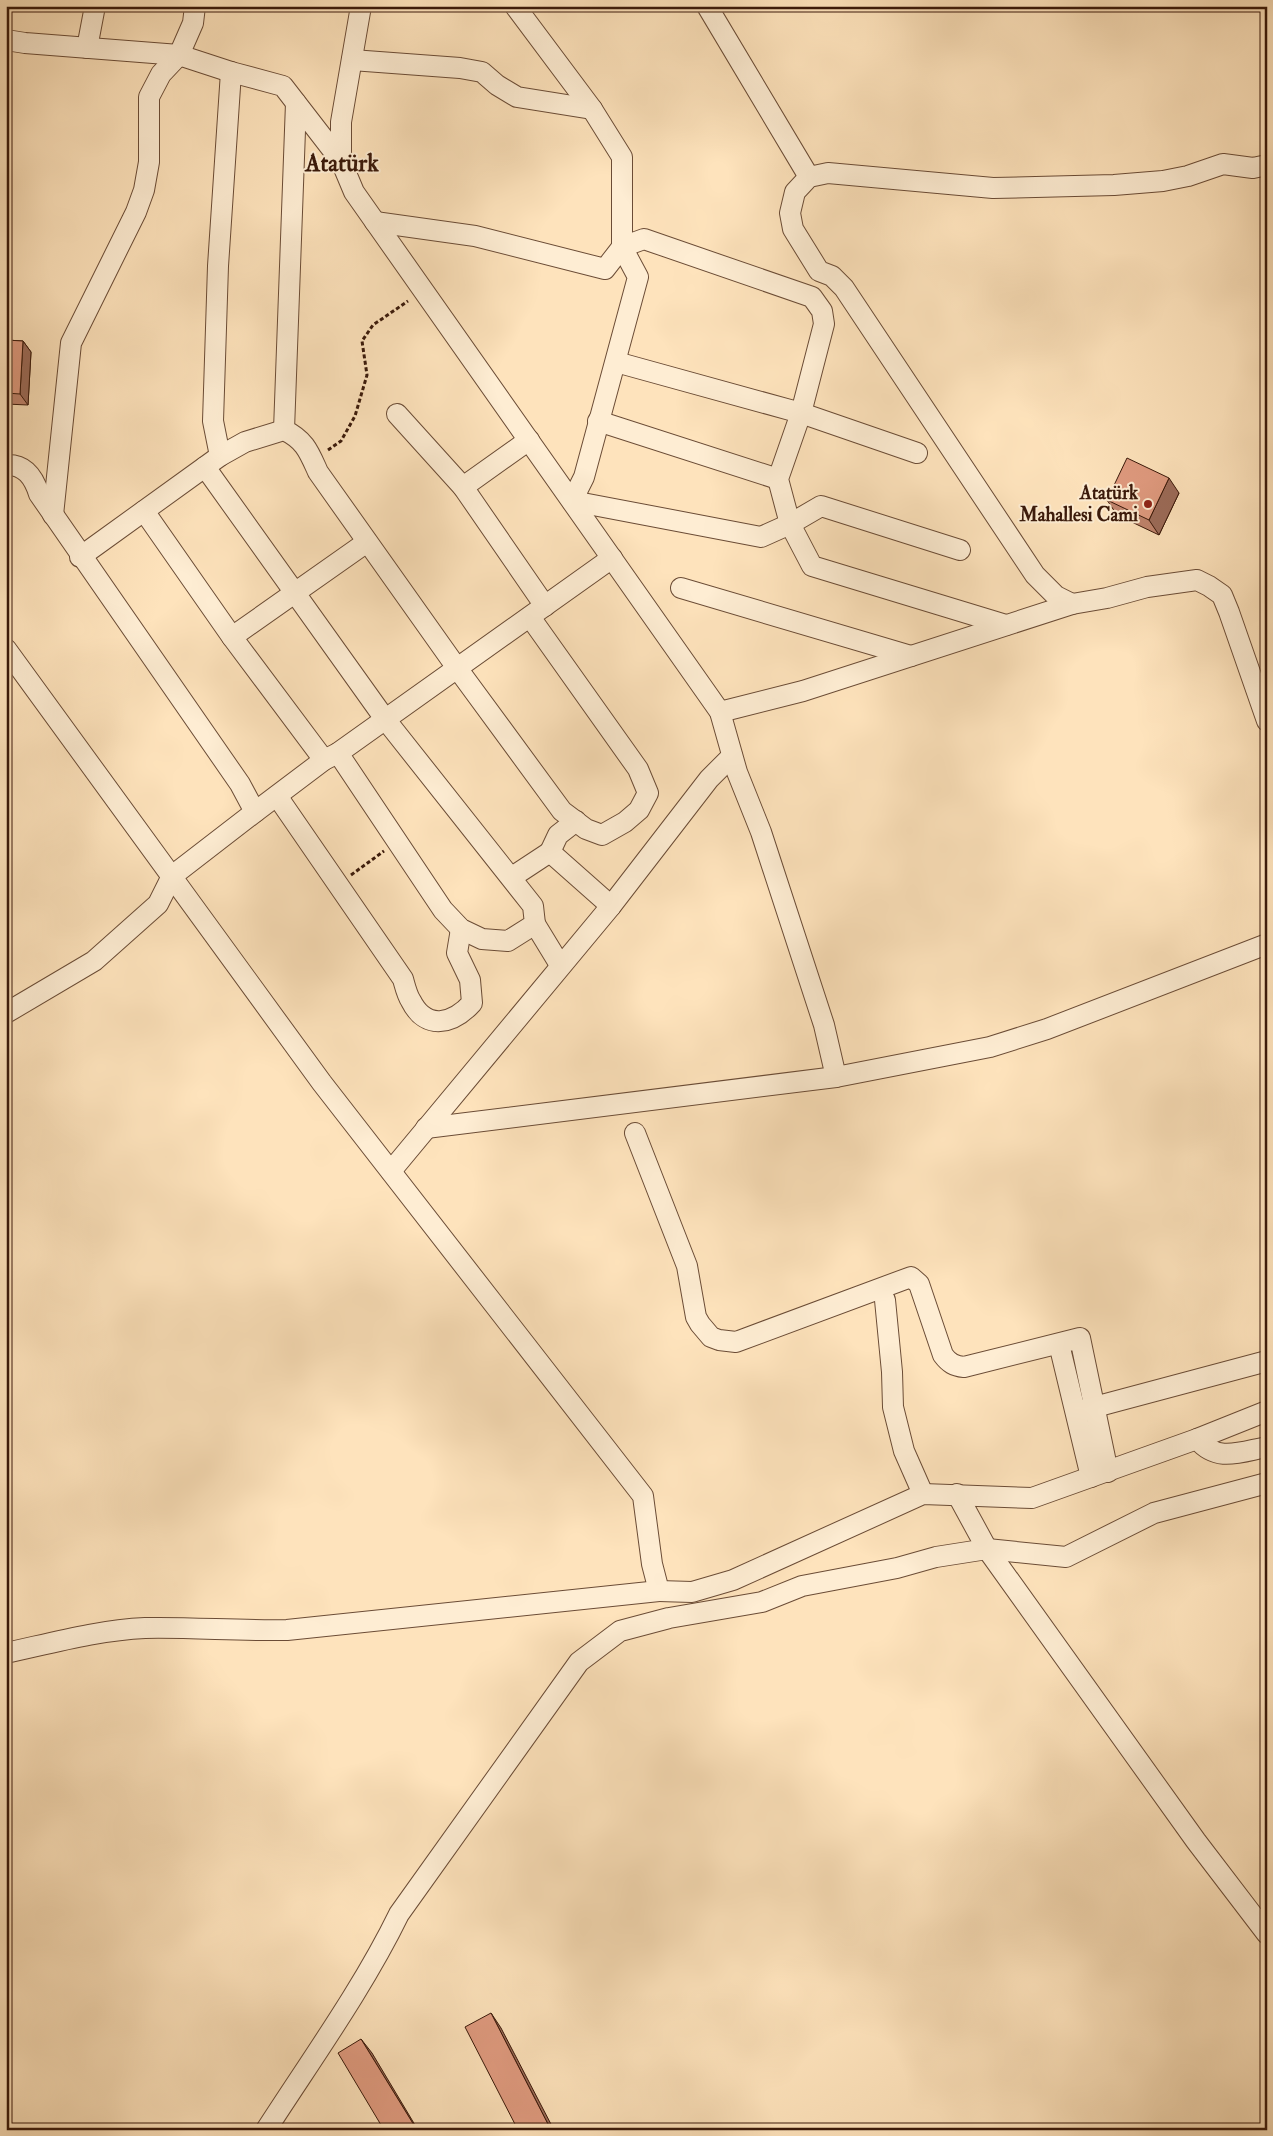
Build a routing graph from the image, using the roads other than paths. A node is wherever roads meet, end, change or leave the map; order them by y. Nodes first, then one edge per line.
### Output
1 (95, 6) edge
2 (195, 6) edge
3 (360, 6) edge
4 (515, 6) edge
5 (706, 6) edge
6 (6, 40) edge
7 (87, 48) junction
8 (179, 55) junction
9 (352, 60) junction
10 (231, 72) junction
11 (296, 103) junction
12 (592, 109) junction
13 (341, 161) junction
14 (1267, 165) edge
15 (809, 177) junction
16 (375, 222) junction
17 (622, 247) junction
18 (616, 362) junction
19 (800, 413) junction
20 (397, 414) dead end
21 (598, 422) junction
22 (284, 430) junction
23 (529, 440) junction
24 (917, 453) dead end
25 (212, 462) junction
26 (6, 465) edge
27 (778, 479) junction
28 (463, 487) junction
29 (572, 502) junction
30 (144, 511) junction
31 (52, 515) junction
32 (790, 524) junction
33 (367, 542) junction
34 (960, 550) dead end
35 (80, 557) junction
36 (612, 558) junction
37 (681, 588) dead end
38 (295, 593) junction
39 (1072, 604) junction
40 (537, 611) junction
41 (1006, 625) junction
42 (232, 637) junction
43 (6, 649) edge
44 (911, 656) junction
45 (457, 668) junction
46 (720, 712) junction
47 (385, 719) junction
48 (1267, 721) edge
49 (732, 756) junction
50 (331, 757) junction
51 (277, 796) junction
52 (255, 812) junction
53 (576, 821) junction
54 (550, 852) junction
55 (172, 876) junction
56 (512, 877) junction
57 (611, 906) junction
58 (535, 924) junction
59 (461, 929) junction
60 (1267, 944) edge
61 (560, 965) junction
62 (6, 1013) edge
63 (836, 1077) junction
64 (426, 1128) junction
65 (635, 1133) dead end
66 (391, 1171) junction
67 (885, 1300) dead end
68 (1267, 1361) edge
69 (1085, 1410) junction
70 (1267, 1411) edge
71 (1197, 1439) junction
72 (1267, 1447) edge
73 (1100, 1474) junction
74 (1267, 1483) edge
75 (923, 1494) junction
76 (957, 1494) junction
77 (987, 1549) junction
78 (658, 1591) junction
79 (6, 1653) edge
80 (1267, 1934) edge
81 (266, 2130) edge

1 - 7 street
2 - 8 street
3 - 9 street
4 - 12 street
5 - 15 street
6 - 7 street
7 - 8 street
8 - 10 street
8 - 31 street
9 - 12 street
9 - 13 street
10 - 11 street
10 - 25 street
11 - 13 street
11 - 22 street
12 - 17 street
13 - 16 street
14 - 15 street
15 - 39 street
16 - 17 street
16 - 23 street
17 - 18 street
17 - 19 street
18 - 19 street
18 - 21 street
19 - 24 street
19 - 27 street
20 - 28 street
21 - 27 street
21 - 29 street
22 - 25 street
22 - 33 street
23 - 28 street
23 - 29 street
25 - 30 street
25 - 38 street
26 - 31 street
27 - 32 street
28 - 40 street
29 - 32 street
29 - 36 street
30 - 35 street
30 - 42 street
31 - 35 street
32 - 34 street
32 - 41 street
33 - 38 street
33 - 45 street
35 - 52 street
36 - 40 street
36 - 46 street
37 - 44 street
38 - 42 street
38 - 47 street
39 - 41 street
39 - 48 street
40 - 45 street
40 - 53 street
41 - 44 street
42 - 50 street
43 - 55 street
44 - 46 street
45 - 47 street
45 - 53 street
46 - 49 street
47 - 50 street
47 - 56 street
49 - 57 street
49 - 63 street
50 - 51 street
50 - 59 street
51 - 52 street
51 - 59 street
52 - 55 street
53 - 54 street
54 - 56 street
54 - 57 street
55 - 62 street
55 - 66 street
56 - 58 street
57 - 61 street
58 - 59 street
58 - 61 street
60 - 63 street
61 - 64 street
63 - 64 street
64 - 66 street
65 - 69 street
66 - 78 street
67 - 75 street
68 - 69 street
69 - 73 street
70 - 71 street
71 - 72 street
71 - 73 street
73 - 76 street
74 - 77 street
75 - 76 street
75 - 78 street
76 - 77 street
77 - 80 street
77 - 81 street
78 - 79 street

